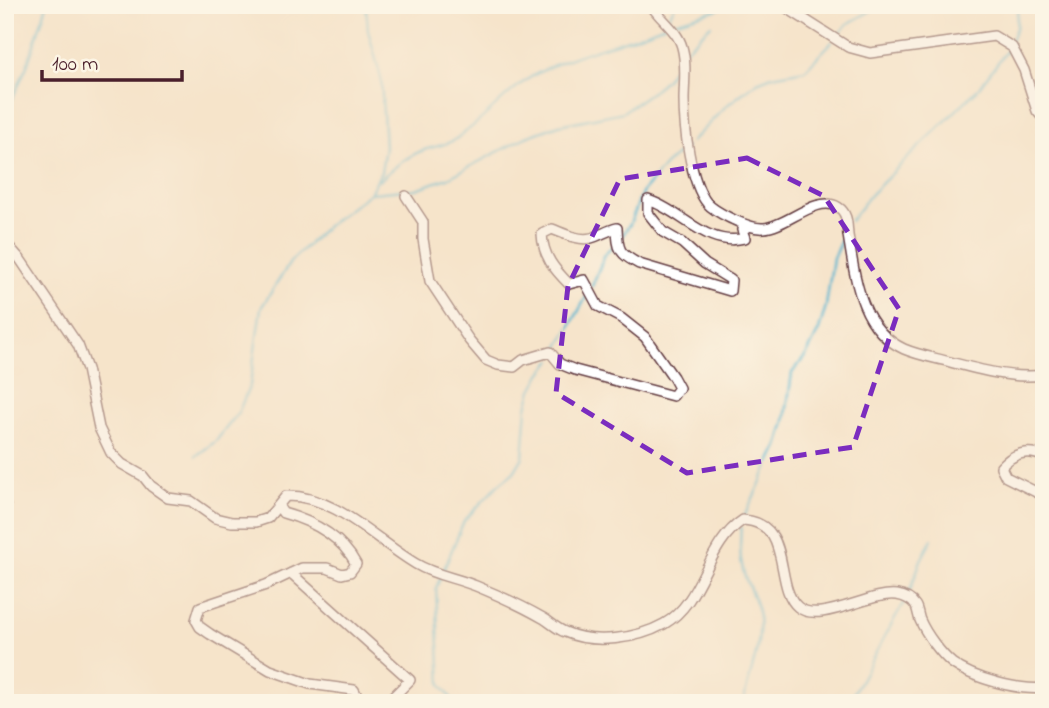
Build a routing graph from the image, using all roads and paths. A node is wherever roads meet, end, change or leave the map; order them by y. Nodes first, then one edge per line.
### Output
1 (650, 5) edge
2 (782, 5) edge
3 (1044, 119) edge
4 (406, 196) dead end
5 (749, 226) junction
6 (5, 242) edge
7 (1044, 375) edge
8 (1044, 457) edge
9 (1044, 496) edge
10 (279, 508) junction
11 (291, 573) junction
12 (1044, 688) edge
13 (356, 703) edge
14 (387, 703) edge

1 - 5 street
2 - 3 street
4 - 5 street
5 - 7 street
6 - 10 street
8 - 9 street
10 - 11 street
10 - 12 street
11 - 13 street
11 - 14 street

